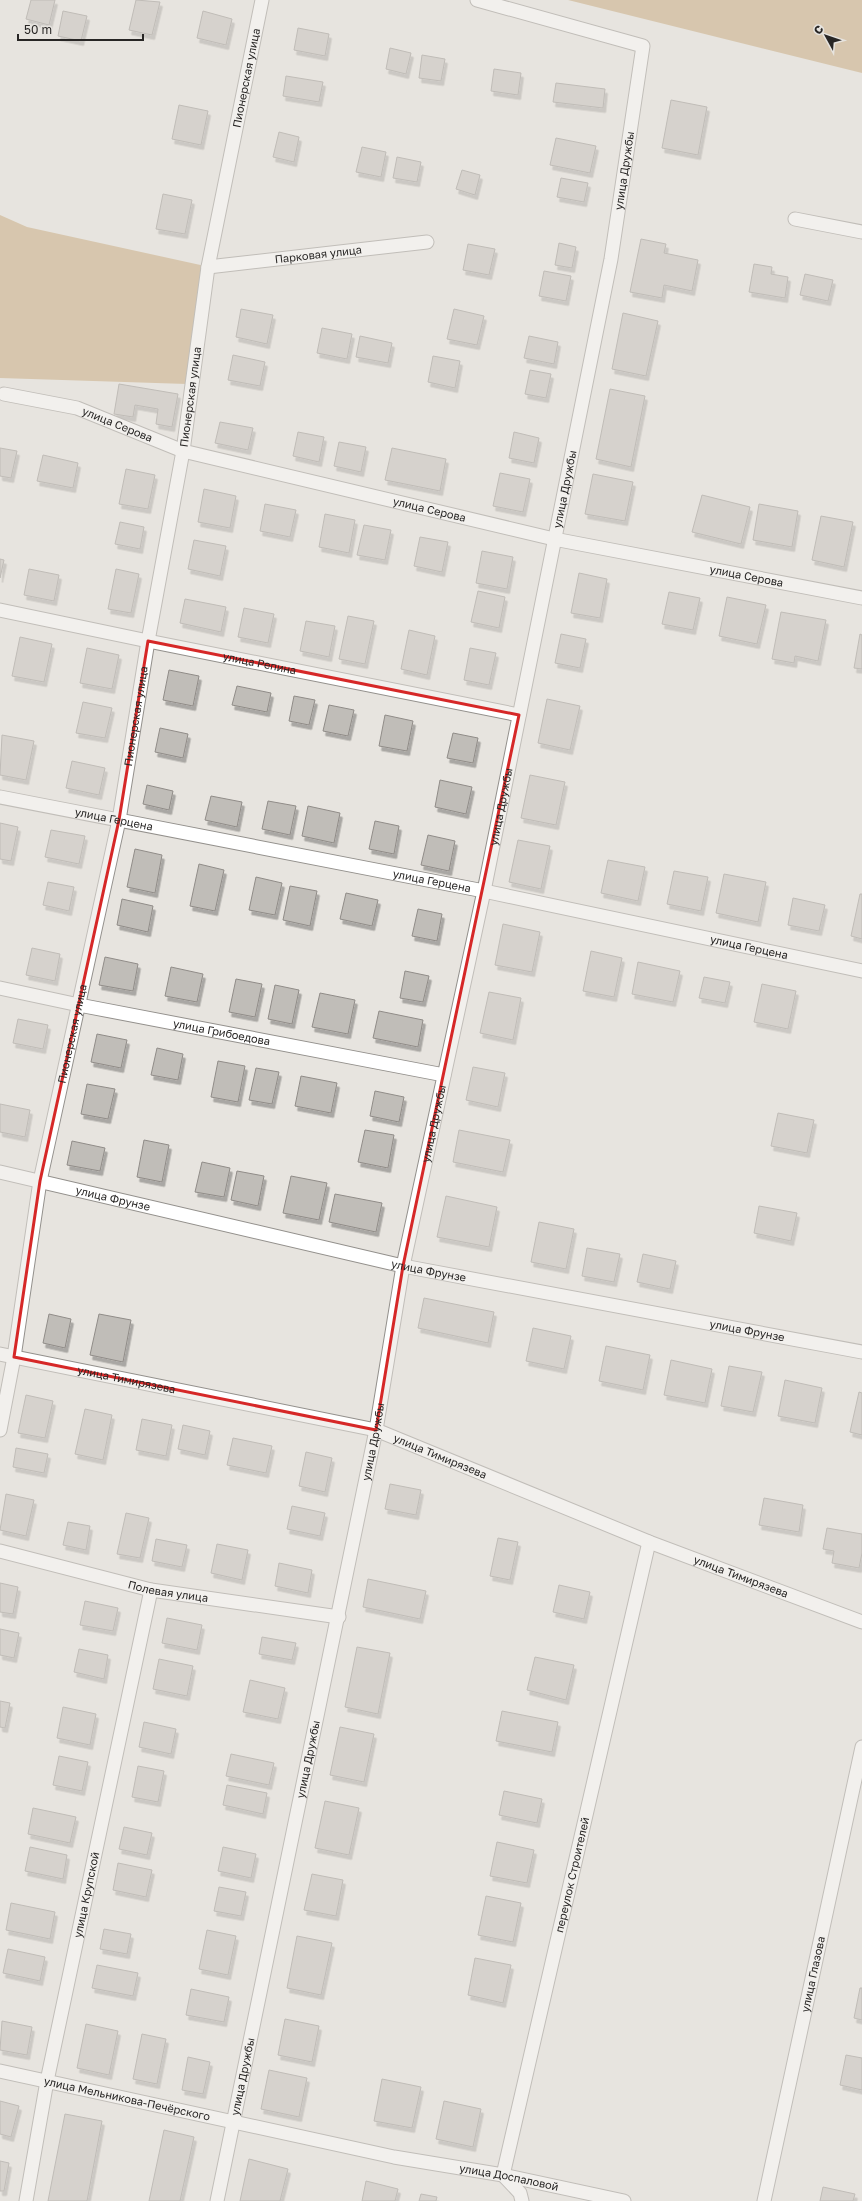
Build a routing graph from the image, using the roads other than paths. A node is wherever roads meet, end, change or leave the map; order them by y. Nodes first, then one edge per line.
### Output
1 (262, 0) edge
2 (477, 0) edge
3 (795, 219) dead end
4 (862, 232) edge
5 (427, 242) dead end
6 (208, 267) junction
7 (4, 394) dead end
8 (183, 451) junction
9 (554, 539) junction
10 (862, 598) edge
11 (0, 610) edge
12 (148, 642) junction
13 (519, 715) junction
14 (0, 797) edge
15 (119, 820) junction
16 (484, 891) junction
17 (862, 971) edge
18 (0, 988) edge
19 (79, 1005) junction
20 (444, 1075) junction
21 (0, 1172) edge
22 (40, 1181) junction
23 (403, 1266) junction
24 (862, 1352) edge
25 (0, 1354) edge
26 (14, 1357) junction
27 (0, 1430) edge
28 (376, 1430) junction
29 (649, 1542) junction
30 (0, 1551) edge
31 (151, 1590) junction
32 (338, 1617) junction
33 (862, 1622) edge
34 (862, 1747) edge
35 (0, 2071) edge
36 (47, 2081) junction
37 (232, 2122) junction
38 (394, 2157) joint
39 (503, 2175) junction
40 (26, 2201) edge
41 (217, 2201) edge
42 (522, 2201) edge
43 (624, 2201) edge
44 (764, 2201) edge

1 - 6 street, Пионерская улица
2 - 9 street, улица Дружбы
3 - 4 street
5 - 6 street, Парковая улица
6 - 8 street, Пионерская улица
7 - 8 street, улица Серова
8 - 9 street, улица Серова
8 - 12 street, Пионерская улица
9 - 10 street, улица Серова
9 - 13 street, улица Дружбы
11 - 12 street, улица Репина
12 - 13 street, улица Репина
12 - 15 street, Пионерская улица
13 - 16 street, улица Дружбы
14 - 15 street, улица Герцена
15 - 16 street, улица Герцена
15 - 19 street, Пионерская улица
16 - 17 street, улица Герцена
16 - 20 street, улица Дружбы
18 - 19 street, улица Грибоедова
19 - 20 street, улица Грибоедова
19 - 22 street, Пионерская улица
20 - 23 street, улица Дружбы
21 - 22 street, улица Фрунзе
22 - 23 street, улица Фрунзе
22 - 26 street, Пионерская улица
23 - 24 street, улица Фрунзе
23 - 28 street, улица Дружбы
25 - 26 street, улица Тимирязева
26 - 27 street, Пионерская улица
26 - 28 street, улица Тимирязева
28 - 29 street, улица Тимирязева
28 - 32 street, улица Дружбы
29 - 33 street, улица Тимирязева
29 - 39 street, переулок Строителей
30 - 31 street, Полевая улица
31 - 32 street, Полевая улица
31 - 36 street, улица Крупской
32 - 37 street, улица Дружбы
34 - 44 street, улица Глазова
35 - 36 street, улица Мельникова-Печёрского
36 - 37 street, улица Мельникова-Печёрского
36 - 40 street, улица Крупской
37 - 38 street, улица Мельникова-Печёрского
37 - 41 street, улица Дружбы
38 - 39 street, улица Доспаловой
39 - 42 street
39 - 43 street, улица Доспаловой

